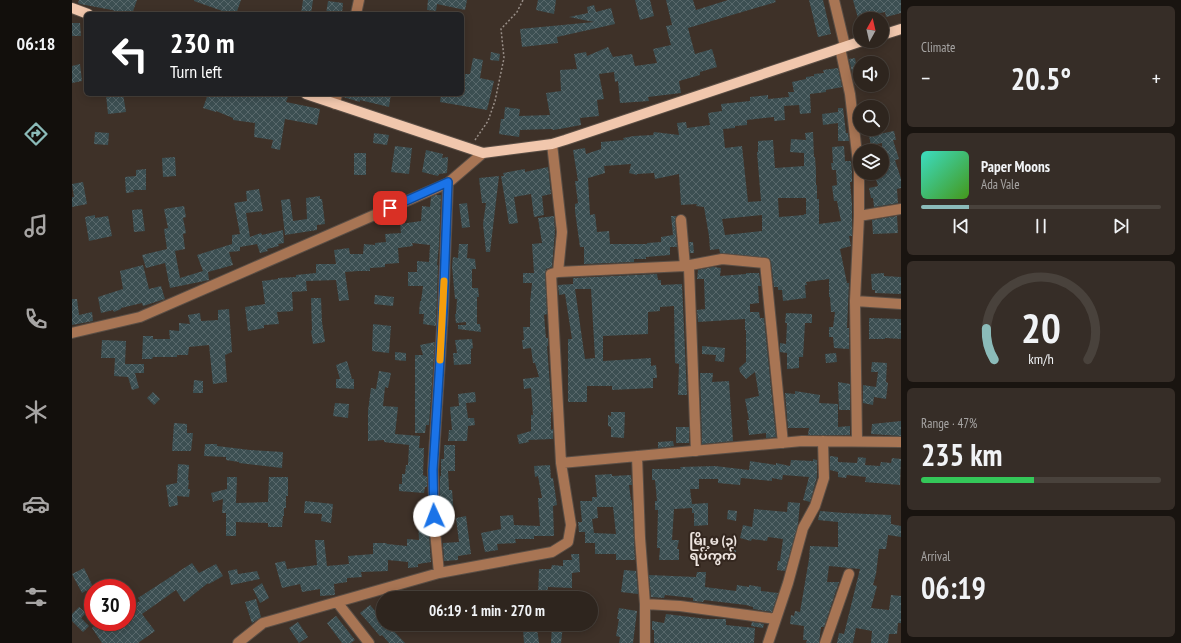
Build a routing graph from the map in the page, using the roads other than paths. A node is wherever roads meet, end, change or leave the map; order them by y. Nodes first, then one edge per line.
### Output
1 (359, 0) edge
2 (834, 0) edge
3 (72, 8) edge
4 (84, 12) edge
5 (356, 12) edge
6 (901, 29) edge
7 (889, 33) edge
8 (853, 44) edge
9 (843, 47) junction
10 (312, 96) edge
11 (337, 96) edge
12 (335, 104) junction
13 (552, 144) junction
14 (483, 153) junction
15 (448, 182) junction
16 (901, 209) edge
17 (859, 216) junction
18 (681, 220) dead end
19 (685, 266) junction
20 (558, 272) junction
21 (854, 301) junction
22 (901, 304) edge
23 (72, 333) edge
24 (823, 442) junction
25 (858, 442) junction
26 (901, 442) edge
27 (784, 443) junction
28 (696, 451) junction
29 (637, 456) junction
30 (561, 463) junction
31 (439, 573) junction
32 (849, 574) dead end
33 (338, 602) junction
34 (645, 604) junction
35 (776, 618) junction
36 (238, 643) edge
37 (369, 643) edge
38 (645, 643) edge
39 (768, 643) edge
40 (825, 643) edge

1 - 5 street
2 - 9 street
3 - 4 main road
6 - 7 main road
8 - 9 main road
9 - 13 main road
9 - 17 street
10 - 12 main road
11 - 12 street
12 - 14 main road
13 - 14 main road
13 - 20 street
14 - 15 street
15 - 23 street
15 - 31 street
16 - 17 street
17 - 21 street
18 - 19 street
19 - 20 street
19 - 27 street
19 - 28 street
20 - 30 street
21 - 22 street
21 - 25 street
24 - 25 street
24 - 27 street
24 - 35 street
25 - 26 street
27 - 28 street
28 - 29 street
29 - 30 street
29 - 34 street
30 - 31 street
31 - 33 street
32 - 40 street
33 - 36 street
33 - 37 street
34 - 35 street
34 - 38 street
35 - 39 street

